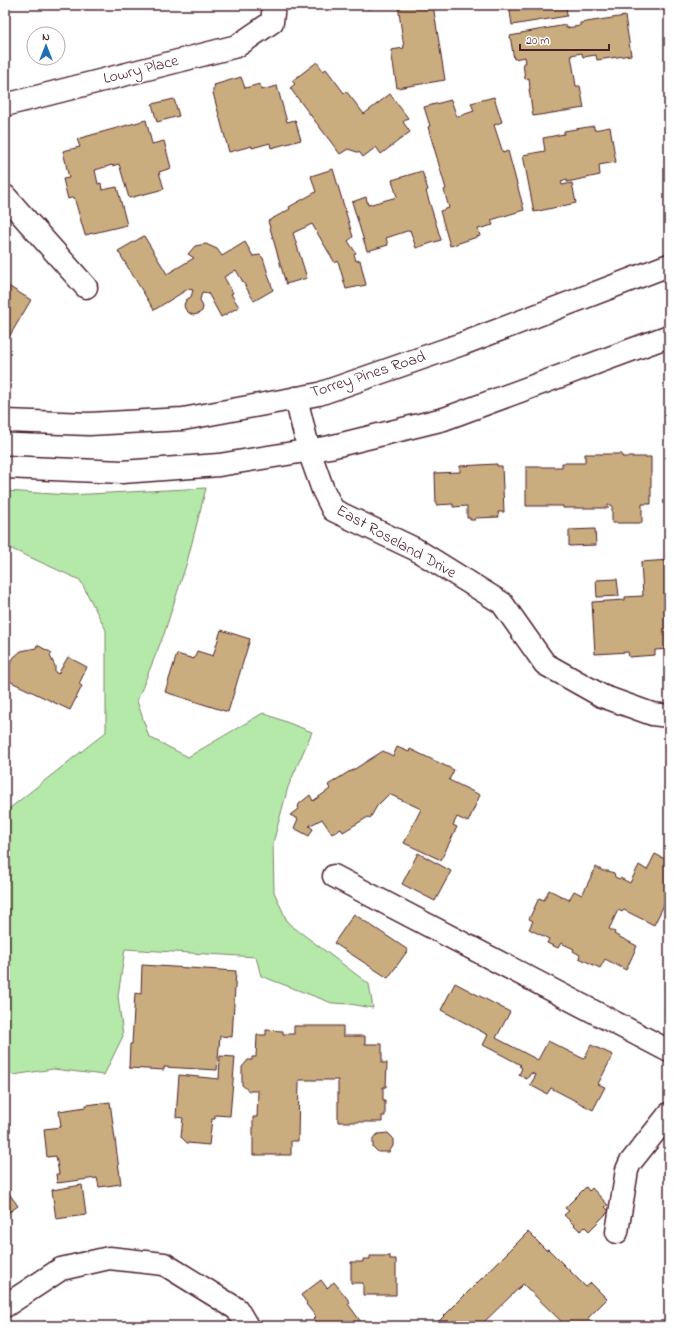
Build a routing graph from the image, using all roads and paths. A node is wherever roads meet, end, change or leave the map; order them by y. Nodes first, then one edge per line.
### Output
1 (273, 14) edge
2 (5, 105) edge
3 (5, 196) edge
4 (669, 266) edge
5 (86, 287) dead end
6 (669, 336) edge
7 (296, 398) junction
8 (5, 421) edge
9 (309, 451) junction
10 (5, 467) edge
11 (669, 716) edge
12 (334, 876) dead end
13 (669, 1050) edge
14 (669, 1114) edge
15 (617, 1232) dead end
16 (5, 1306) edge
17 (247, 1326) edge

1 - 2 main road, Lowry Place
3 - 5 main road
4 - 7 main road, Torrey Pines Road
6 - 9 main road
7 - 8 main road, Torrey Pines Road
7 - 9 main road, East Roseland Drive
9 - 10 main road
9 - 11 main road, East Roseland Drive
12 - 13 main road
14 - 15 main road
16 - 17 main road

